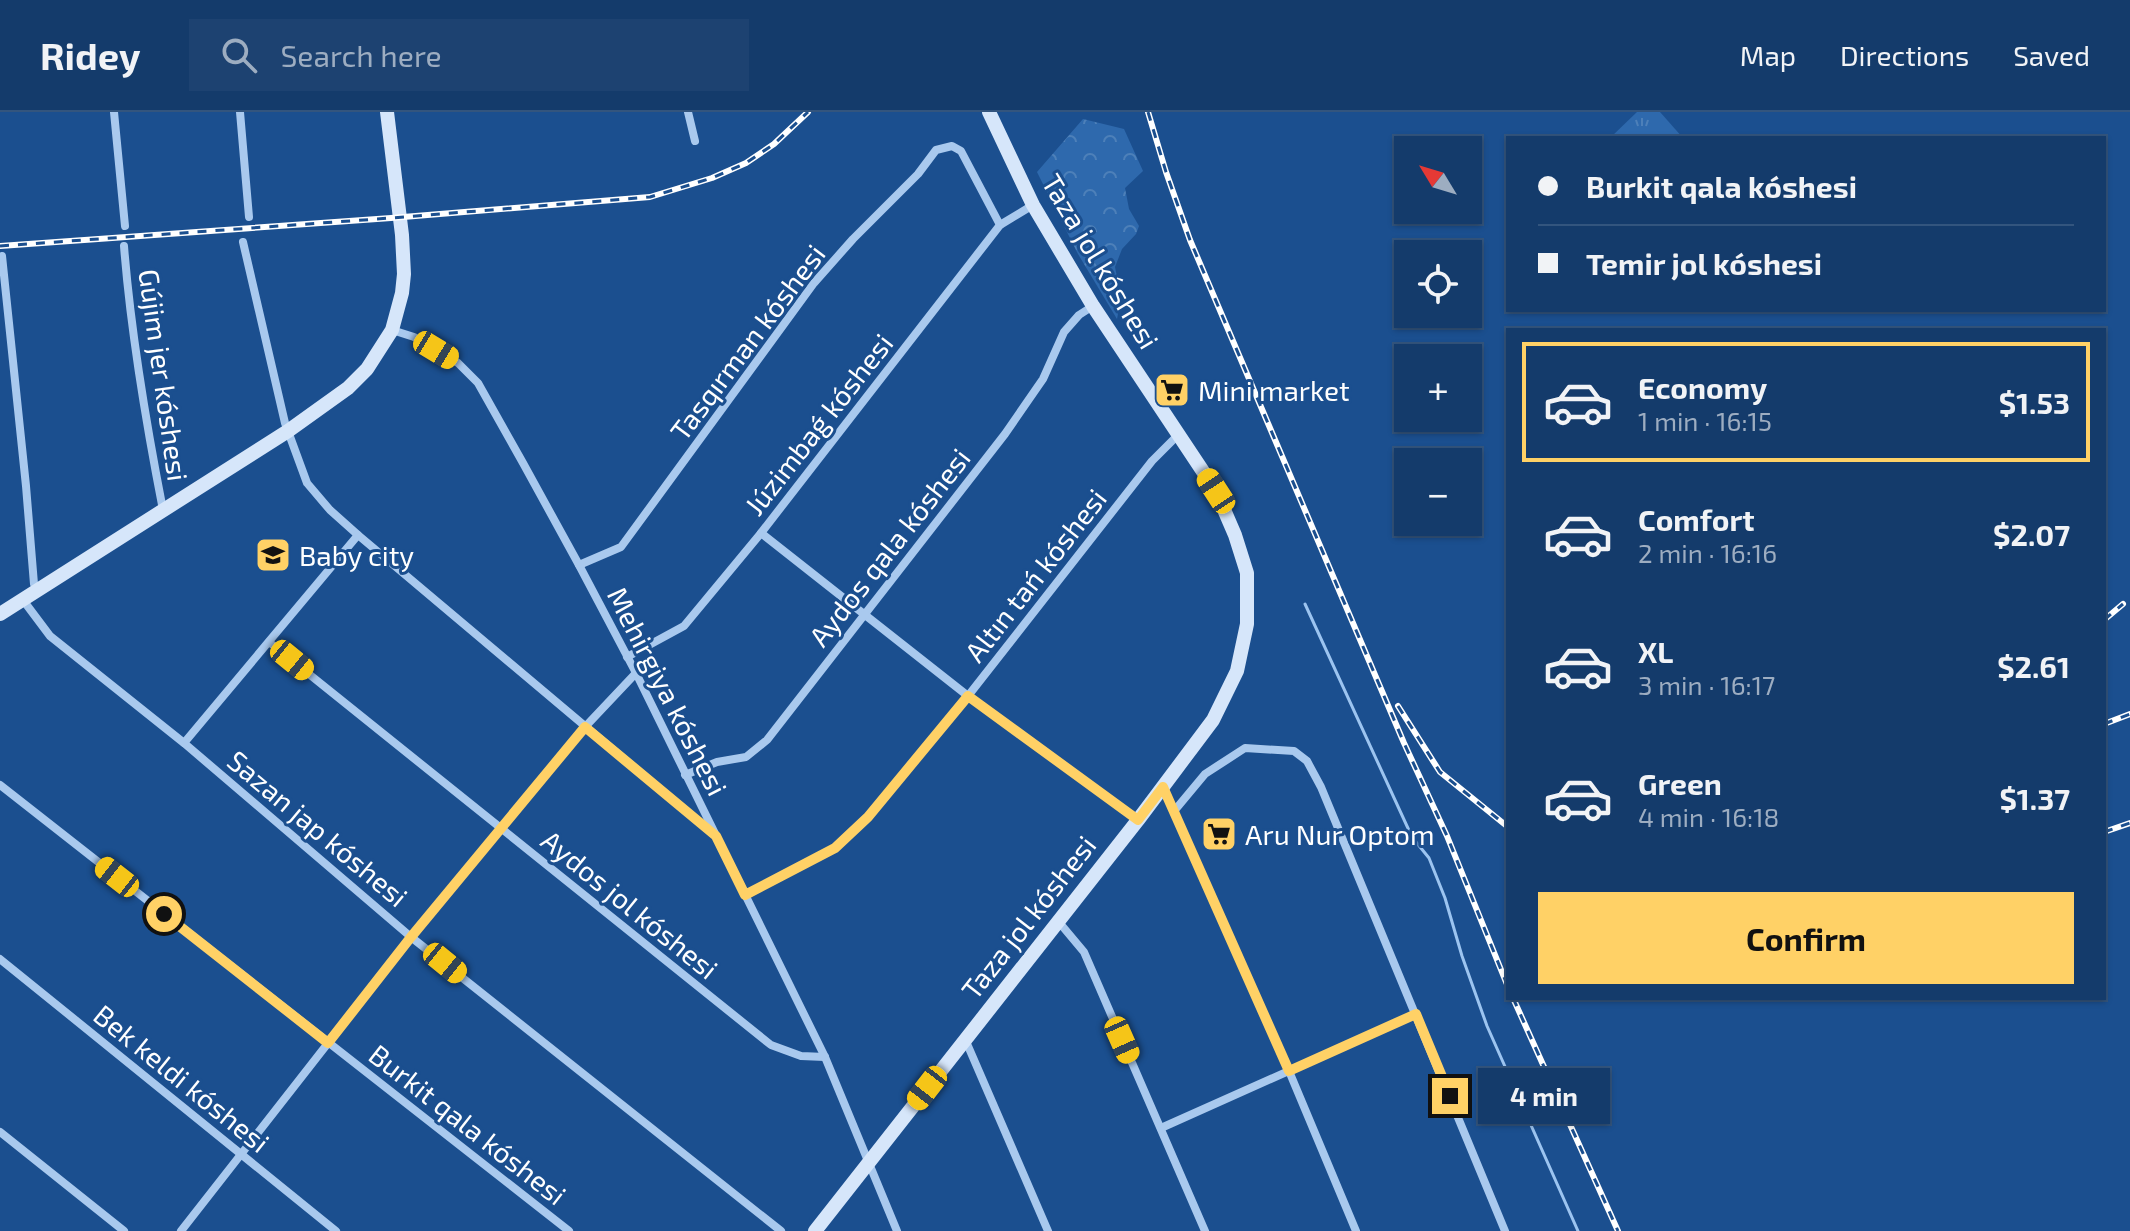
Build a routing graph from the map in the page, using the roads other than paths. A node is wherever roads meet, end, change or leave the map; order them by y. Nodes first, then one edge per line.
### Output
1 (114, 112) edge
2 (240, 112) edge
3 (387, 112) edge
4 (688, 112) edge
5 (989, 112) edge
6 (695, 141) dead end
7 (1033, 205) junction
8 (249, 217) dead end
9 (1000, 225) junction
10 (125, 226) dead end
11 (243, 242) dead end
12 (124, 246) dead end
13 (2, 256) dead end
14 (1093, 306) junction
15 (392, 330) junction
16 (288, 431) junction
17 (1179, 434) junction
18 (163, 510) junction
19 (761, 533) junction
20 (358, 535) junction
21 (579, 565) junction
22 (38, 591) junction
23 (23, 600) junction
24 (0, 614) edge
25 (863, 614) junction
26 (269, 642) junction
27 (627, 657) junction
28 (636, 673) junction
29 (968, 696) junction
30 (585, 727) junction
31 (184, 743) junction
32 (685, 775) junction
33 (0, 785) edge
34 (1163, 787) junction
35 (1175, 810) junction
36 (1138, 820) junction
37 (500, 828) junction
38 (716, 836) junction
39 (745, 895) junction
40 (1058, 921) junction
41 (411, 937) junction
42 (0, 959) edge
43 (1416, 1014) junction
44 (965, 1039) junction
45 (328, 1043) junction
46 (825, 1057) junction
47 (1289, 1071) junction
48 (1161, 1128) junction
49 (0, 1132) edge
50 (241, 1155) junction
51 (868, 1163) junction
52 (124, 1231) edge
53 (181, 1231) edge
54 (336, 1231) edge
55 (569, 1231) edge
56 (781, 1231) edge
57 (815, 1231) edge
58 (897, 1231) edge
59 (1048, 1231) edge
60 (1205, 1231) edge
61 (1356, 1231) edge
62 (1505, 1231) edge

1 - 10 street
2 - 8 street
3 - 15 main road
4 - 6 street
5 - 7 main road, Taza jol kóshesi
7 - 9 street, Júzimbaǵ kóshesi
7 - 14 main road, Taza jol kóshesi
9 - 19 street, Júzimbaǵ kóshesi
9 - 21 street, Tasqırman kóshesi
11 - 16 street
12 - 18 street, Gújim jer kóshesi
13 - 22 street
14 - 17 main road, Taza jol kóshesi
14 - 25 street, Aydos qala kóshesi
15 - 16 main road
15 - 21 street, Mehirgiya kóshesi
16 - 18 main road
16 - 20 street
17 - 29 street, Altın tań kóshesi
17 - 34 main road, Taza jol kóshesi
18 - 22 main road
19 - 25 street
19 - 27 street, Júzimbaǵ kóshesi
20 - 26 street
20 - 30 street
21 - 27 street, Mehirgiya kóshesi
22 - 23 main road
23 - 24 main road
23 - 31 street, Sazan jap kóshesi
25 - 29 street
25 - 32 street, Aydos qala kóshesi
26 - 31 street
26 - 37 street, Aydos jol kóshesi
27 - 28 street, Mehirgiya kóshesi
28 - 30 street
28 - 32 street, Mehirgiya kóshesi
29 - 36 street
29 - 39 street, Altın tań kóshesi
30 - 37 street
30 - 38 street
31 - 41 street, Sazan jap kóshesi
32 - 38 street, Mehirgiya kóshesi
33 - 45 street, Burkit qala kóshesi
34 - 35 street
34 - 36 main road, Taza jol kóshesi
35 - 43 street
35 - 47 street
36 - 40 main road, Taza jol kóshesi
37 - 41 street
37 - 46 street, Aydos jol kóshesi
38 - 39 street, Mehirgiya kóshesi
39 - 46 street, Mehirgiya kóshesi
40 - 44 main road, Taza jol kóshesi
40 - 48 street
41 - 45 street
41 - 56 street, Sazan jap kóshesi
42 - 50 street, Bek keldi kóshesi
43 - 47 street
43 - 62 street
44 - 51 main road, Taza jol kóshesi
44 - 59 street
45 - 50 street
45 - 55 street, Burkit qala kóshesi
46 - 51 street, Mehirgiya kóshesi
47 - 48 street
47 - 61 street
48 - 60 street
49 - 52 street
50 - 53 street
50 - 54 street, Bek keldi kóshesi
51 - 57 main road, Taza jol kóshesi
51 - 58 street, Mehirgiya kóshesi

